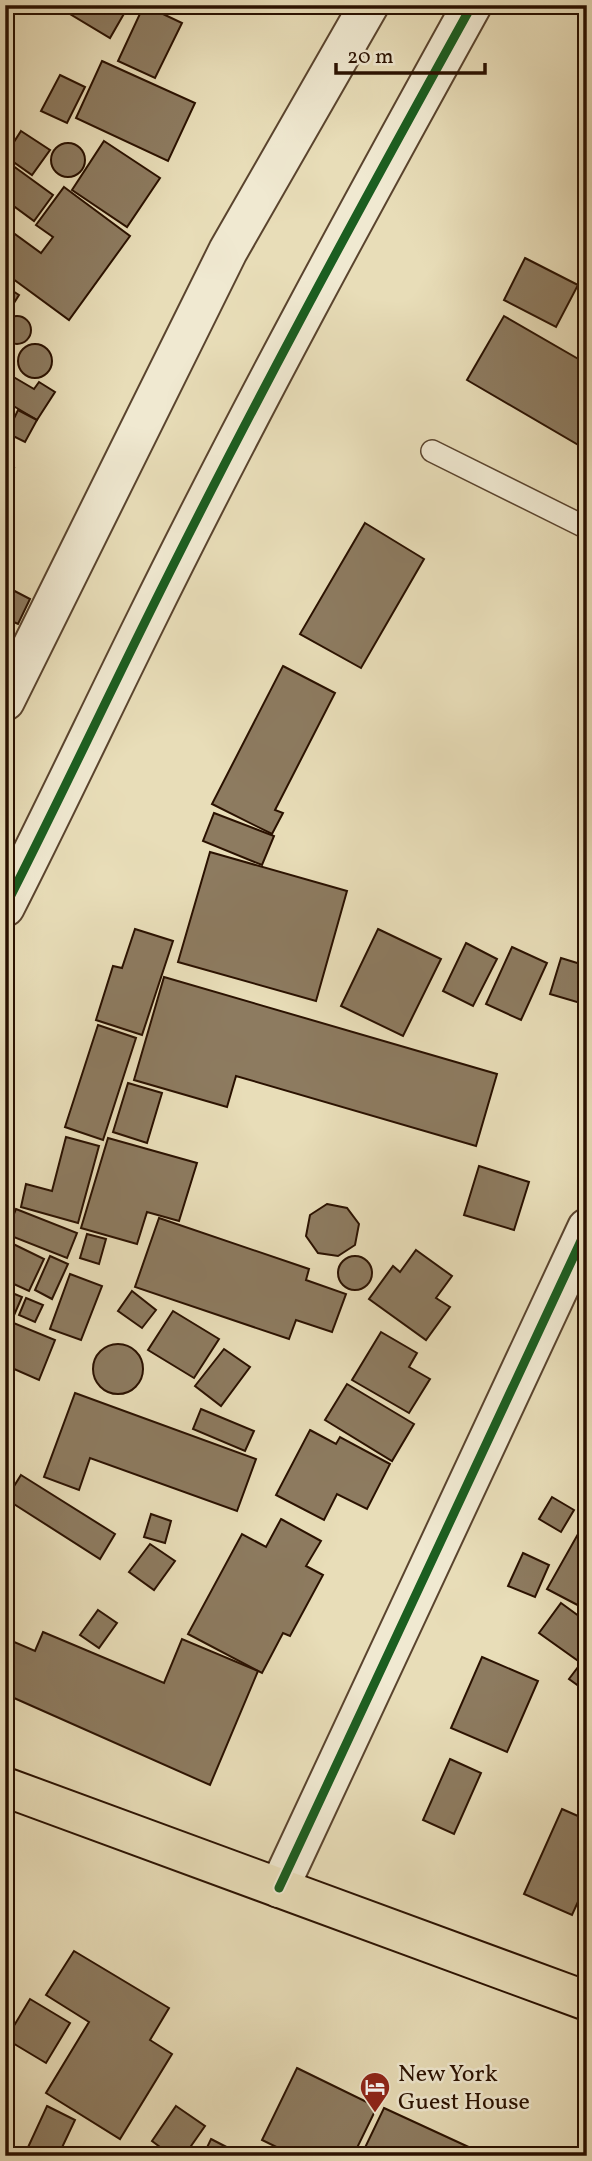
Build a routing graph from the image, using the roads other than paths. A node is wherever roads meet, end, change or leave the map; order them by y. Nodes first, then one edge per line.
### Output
1 (369, 5) edge
2 (472, 5) edge
3 (432, 451) dead end
4 (587, 528) edge
5 (5, 701) edge
6 (5, 908) edge
7 (587, 1227) edge
8 (5, 1787) edge
9 (279, 1888) junction
10 (587, 2000) edge

1 - 5 street
2 - 6 street
3 - 4 lane
7 - 9 street
8 - 9 main road
9 - 10 main road

